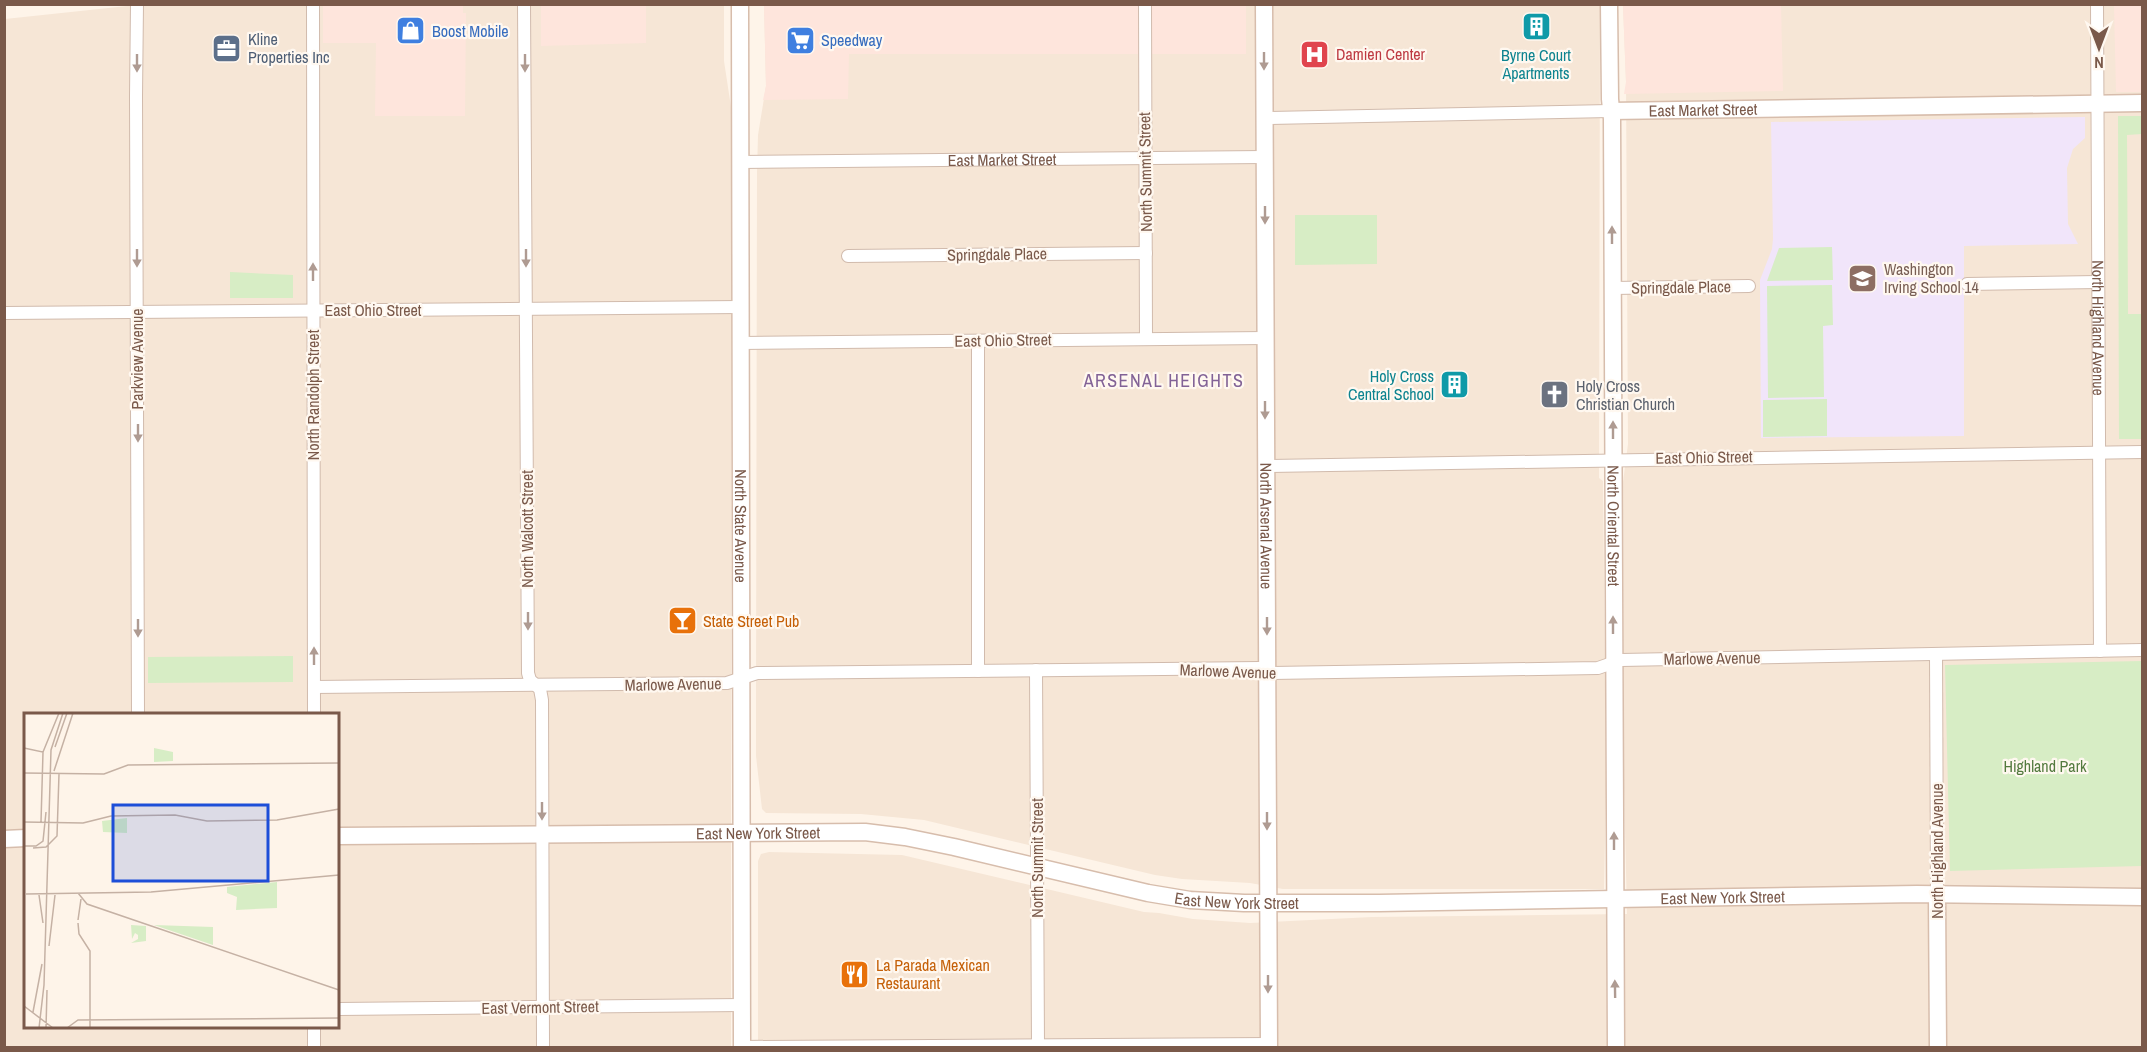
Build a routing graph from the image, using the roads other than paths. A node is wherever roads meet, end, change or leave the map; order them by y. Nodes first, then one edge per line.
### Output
1 (137, 4) edge
2 (313, 4) edge
3 (524, 4) edge
4 (740, 4) edge
5 (1145, 4) edge
6 (1264, 4) edge
7 (1609, 4) edge
8 (2097, 4) edge
9 (2142, 103) edge
10 (2096, 104) junction
11 (1610, 111) junction
12 (1264, 118) junction
13 (1264, 157) junction
14 (1144, 159) junction
15 (741, 162) junction
16 (1146, 253) junction
17 (848, 256) dead end
18 (2098, 282) junction
19 (1967, 284) dead end
20 (1749, 286) dead end
21 (1612, 288) junction
22 (741, 307) junction
23 (526, 309) junction
24 (313, 310) junction
25 (137, 312) junction
26 (4, 313) edge
27 (1265, 338) junction
28 (1146, 339) junction
29 (978, 341) junction
30 (741, 343) junction
31 (2099, 452) junction
32 (2142, 452) edge
33 (1613, 460) junction
34 (1266, 466) junction
35 (2142, 650) edge
36 (2100, 651) junction
37 (1936, 654) junction
38 (1613, 662) junction
39 (1036, 670) junction
40 (978, 671) junction
41 (1267, 671) junction
42 (741, 678) junction
43 (537, 686) junction
44 (314, 687) junction
45 (138, 713) edge
46 (314, 713) edge
47 (742, 832) junction
48 (542, 835) junction
49 (339, 836) edge
50 (4, 838) edge
51 (24, 838) edge
52 (1038, 867) junction
53 (1937, 894) junction
54 (2142, 897) edge
55 (1615, 899) junction
56 (1268, 903) junction
57 (742, 1005) junction
58 (543, 1007) junction
59 (339, 1009) edge
60 (314, 1028) edge
61 (1038, 1045) junction
62 (1269, 1046) edge
63 (314, 1047) edge
64 (543, 1047) edge
65 (742, 1047) edge
66 (1616, 1047) edge
67 (1938, 1047) edge

1 -> 25 street, Parkview Avenue
24 -> 2 street, North Randolph Street
3 -> 23 street, North Walcott Street
4 - 15 street, North State Avenue
5 - 14 street, North Summit Street
6 -> 12 street, North Arsenal Avenue
7 - 11 street, North Oriental Street
8 - 10 street, North Highland Avenue
9 - 10 street, East Market Street
10 - 11 street, East Market Street
10 - 18 street, North Highland Avenue
11 - 12 street, East Market Street
21 -> 11 street, North Oriental Street
12 - 13 street, North Arsenal Avenue
13 - 14 street, East Market Street
13 -> 27 street, North Arsenal Avenue
14 - 15 street, East Market Street
14 - 16 street, North Summit Street
15 - 22 street, North State Avenue
16 - 17 street, Springdale Place
16 - 28 street, North Summit Street
18 - 19 street
18 - 31 street, North Highland Avenue
20 - 21 street, Springdale Place
33 -> 21 street, North Oriental Street
22 - 23 street, East Ohio Street
22 - 30 street, North State Avenue
23 - 24 street, East Ohio Street
23 -> 43 street, North Walcott Street
24 - 25 street, East Ohio Street
44 -> 24 street, North Randolph Street
25 - 26 street, East Ohio Street
25 -> 45 street, Parkview Avenue
27 - 28 street, East Ohio Street
27 -> 34 street, North Arsenal Avenue
28 - 29 street, East Ohio Street
29 - 30 street, East Ohio Street
29 - 40 street
30 - 42 street, North State Avenue
31 - 32 street, East Ohio Street
31 - 33 street, East Ohio Street
31 - 36 street, North Highland Avenue
33 - 34 street, East Ohio Street
38 -> 33 street, North Oriental Street
34 -> 41 street, North Arsenal Avenue
35 - 36 street, Marlowe Avenue
36 - 37 street, Marlowe Avenue
37 - 38 street, Marlowe Avenue
37 - 53 street, North Highland Avenue
38 - 41 street, Marlowe Avenue
55 -> 38 street, North Oriental Street
39 - 40 street, Marlowe Avenue
39 - 41 street, Marlowe Avenue
39 - 52 street, North Summit Street
40 - 42 street, Marlowe Avenue
41 -> 56 street, North Arsenal Avenue
42 - 43 street, Marlowe Avenue
42 - 47 street, North State Avenue
43 - 44 street, Marlowe Avenue
43 -> 48 street, North Walcott Street
44 - 46 street, North Randolph Street
47 - 48 street, East New York Street
47 - 52 street, East New York Street
47 - 57 street, North State Avenue
48 - 49 street, East New York Street
48 - 58 street, North Walcott Street
50 - 51 street
52 - 56 street, East New York Street
52 - 61 street, North Summit Street
53 - 54 street, East New York Street
53 - 55 street, East New York Street
53 - 67 street, North Highland Avenue
55 - 56 street, East New York Street
66 -> 55 street, North Oriental Street
56 -> 62 street, North Arsenal Avenue
57 - 58 street, East Vermont Street
57 - 65 street, North State Avenue
58 - 59 street, East Vermont Street
58 - 64 street, North Walcott Street
60 - 63 street
61 - 62 street
61 - 65 street

